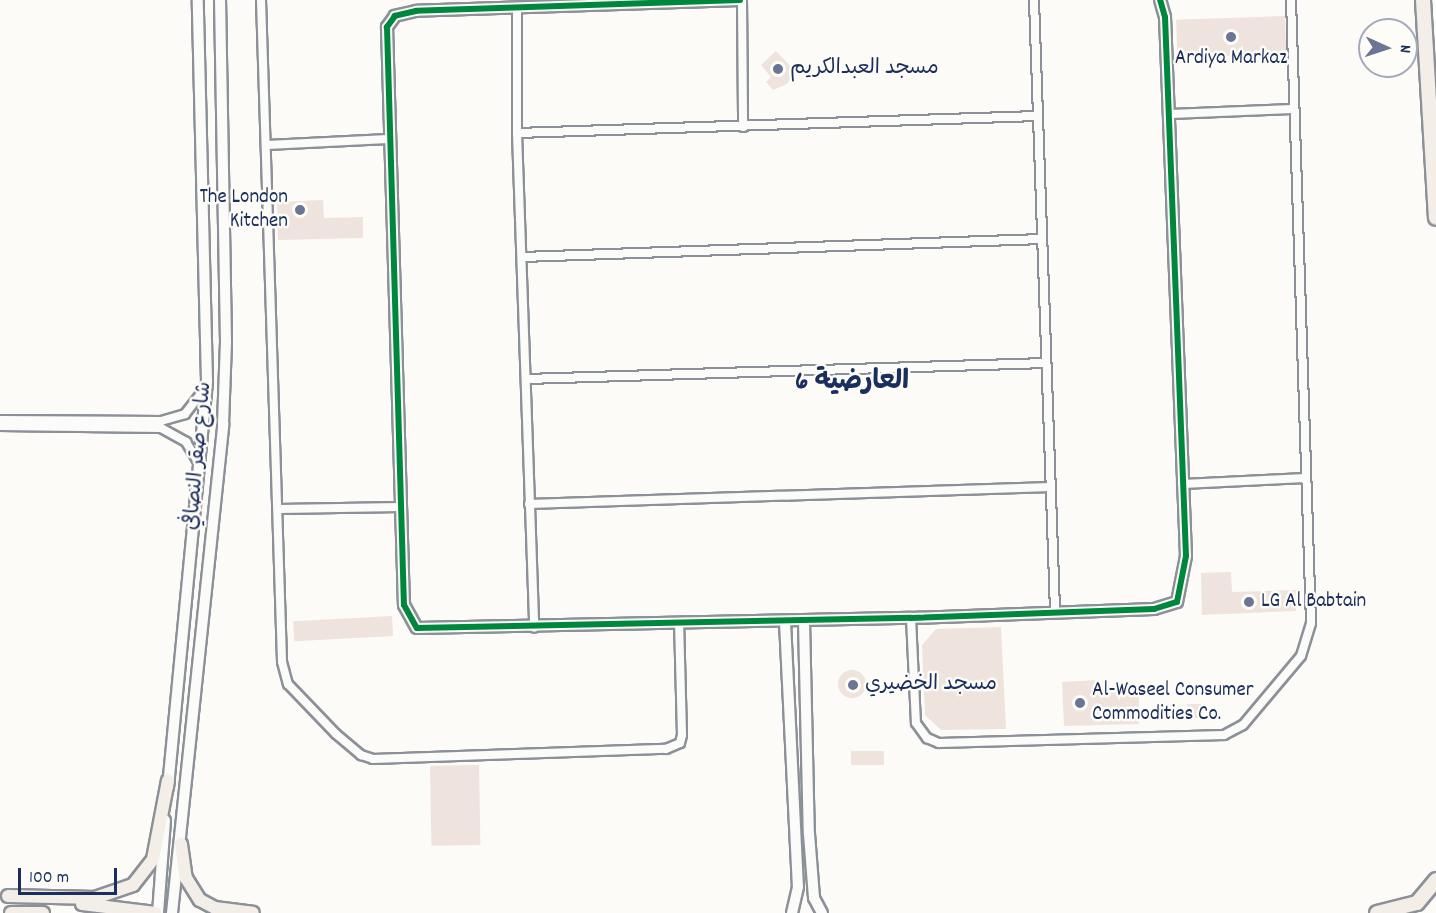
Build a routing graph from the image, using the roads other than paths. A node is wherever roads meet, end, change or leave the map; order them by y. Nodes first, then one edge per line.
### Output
1 (198, 0) edge
2 (220, 0) edge
3 (261, 0) edge
4 (741, 0) edge
5 (1034, 0) edge
6 (1160, 0) edge
7 (1291, 0) edge
8 (1423, 0) edge
9 (660, 2) edge
10 (517, 8) junction
11 (1294, 109) junction
12 (1169, 114) junction
13 (1038, 116) junction
14 (743, 127) junction
15 (517, 134) junction
16 (389, 139) junction
17 (266, 145) junction
18 (1436, 218) edge
19 (1042, 239) junction
20 (522, 257) junction
21 (1046, 363) junction
22 (526, 379) junction
23 (207, 381) junction
24 (0, 420) edge
25 (0, 426) edge
26 (201, 469) junction
27 (1306, 478) junction
28 (1182, 483) junction
29 (1051, 487) junction
30 (529, 504) junction
31 (401, 507) junction
32 (279, 509) junction
33 (1055, 612) junction
34 (910, 618) junction
35 (804, 621) junction
36 (785, 622) junction
37 (679, 624) junction
38 (534, 628) junction
39 (168, 780) junction
40 (181, 844) junction
41 (1436, 880) edge
42 (813, 884) junction
43 (798, 887) junction
44 (4, 895) edge
45 (11, 913) edge
46 (42, 913) edge
47 (156, 913) edge
48 (172, 913) edge
49 (253, 913) edge
50 (792, 913) edge
51 (822, 913) edge
52 (1377, 913) edge

1 - 23 street, شارع صقر النصافي
2 - 40 street, شارع صقر النصافي
3 - 17 street
4 - 9 street
4 - 14 street
5 - 13 street
6 - 12 street
7 - 11 street
8 - 18 highway
9 - 10 street
10 - 15 street
10 - 16 street
11 - 12 street
11 - 27 street
12 - 28 street
13 - 14 street
13 - 19 street
14 - 15 street
15 - 20 street
16 - 17 street
16 - 31 street
17 - 32 street
19 - 20 street
19 - 21 street
20 - 22 street
21 - 22 street
21 - 29 street
22 - 30 street
23 - 24 street
23 - 26 street, شارع صقر النصافي
25 - 26 street
26 - 39 street, شارع صقر النصافي
27 - 28 street
27 - 34 street
28 - 33 street
29 - 30 street
29 - 33 street
30 - 38 street
31 - 32 street
31 - 38 street
32 - 37 street
33 - 34 street
34 - 35 street
35 - 36 street
35 - 42 street
36 - 37 street
36 - 43 street
37 - 38 street
39 - 44 main road
39 - 47 street, شارع صقر النصافي
40 - 48 street, شارع صقر النصافي
40 - 49 main road
41 - 52 highway
42 - 43 street
42 - 51 street
43 - 50 street
44 - 47 main road
45 - 46 main road

